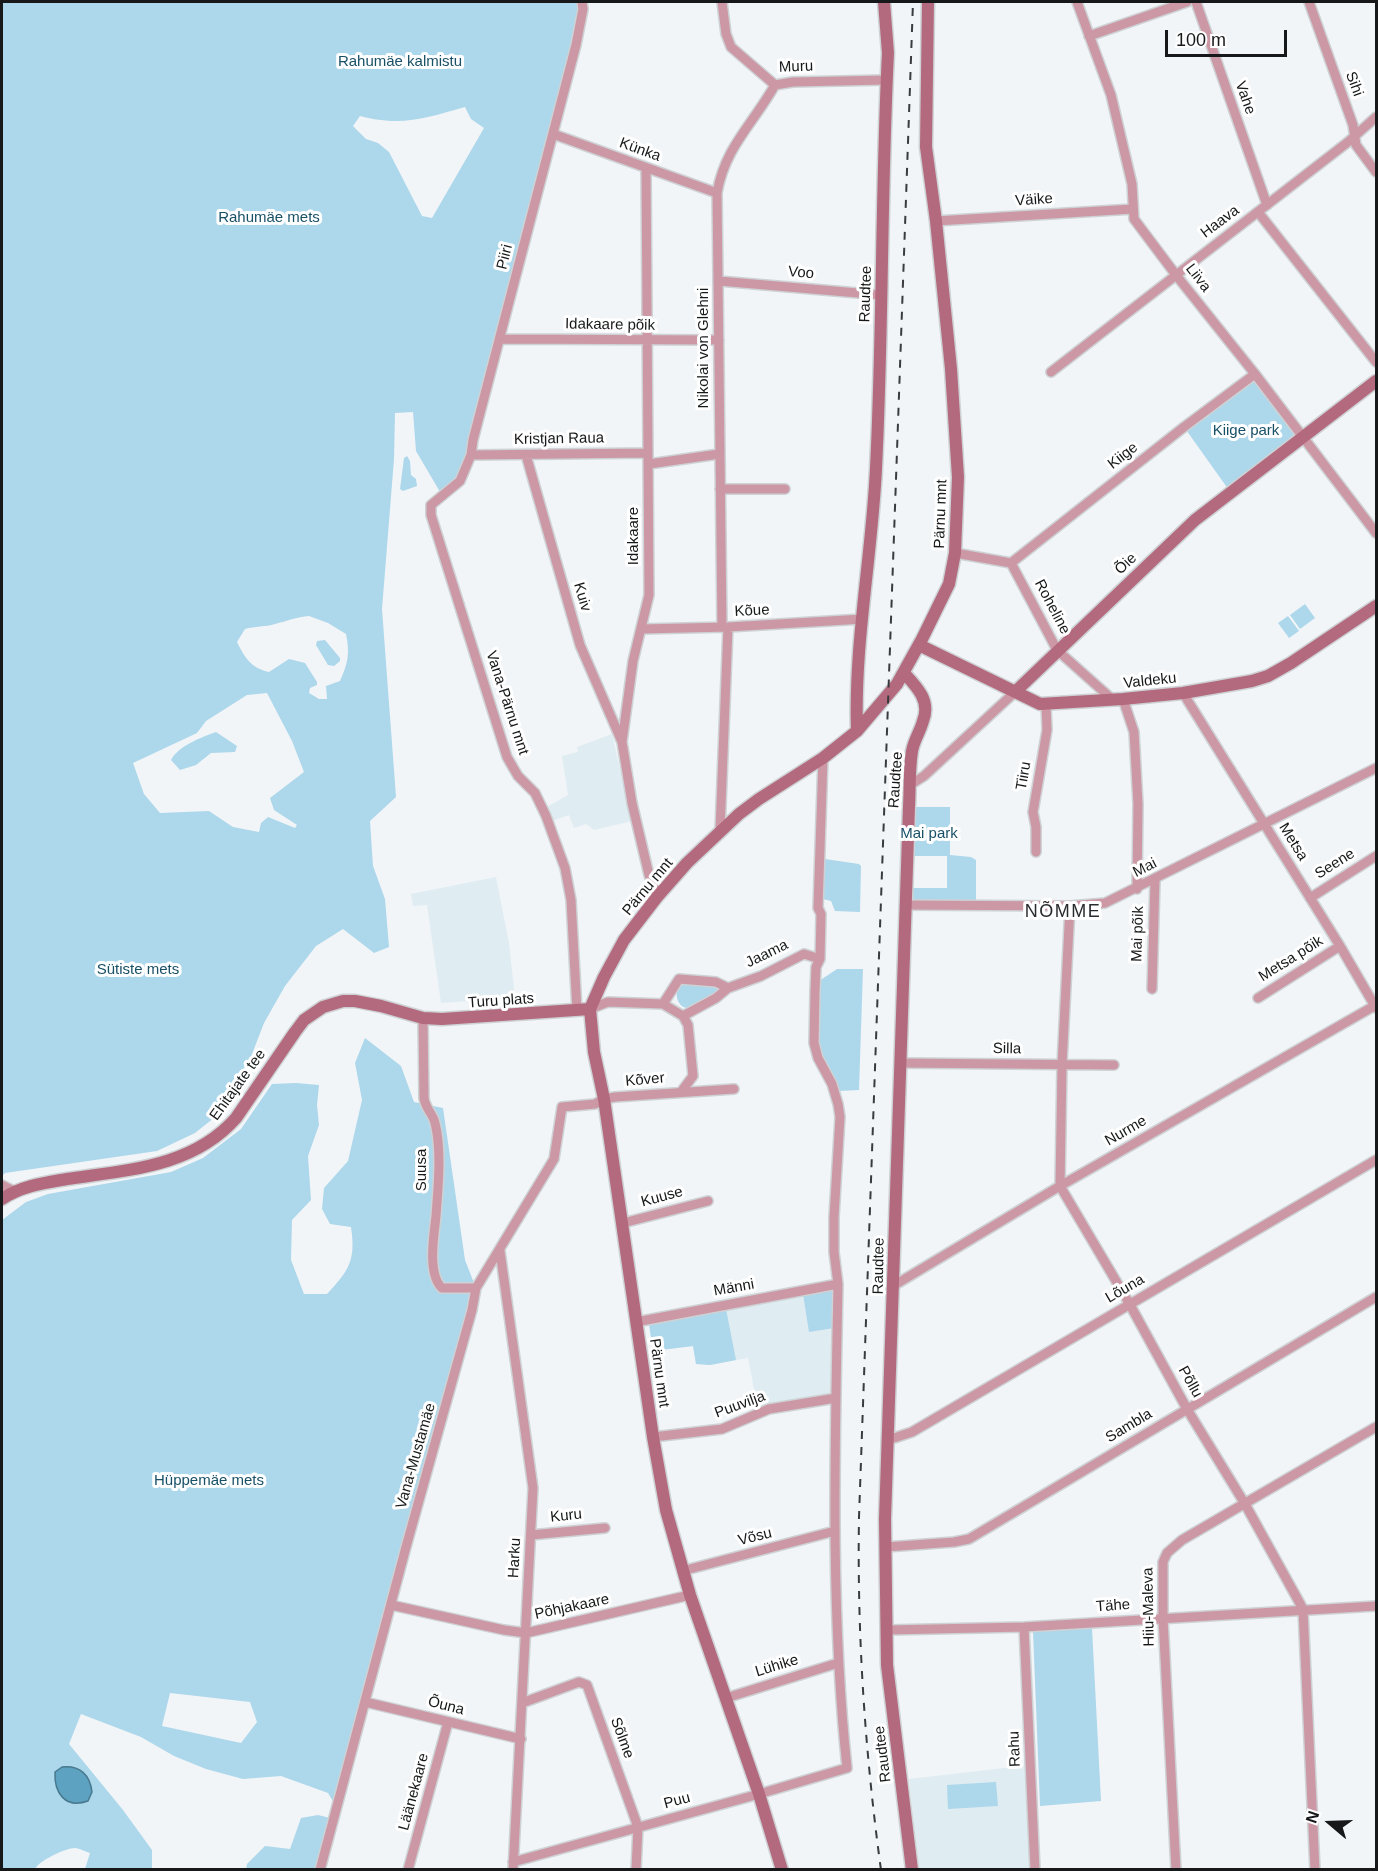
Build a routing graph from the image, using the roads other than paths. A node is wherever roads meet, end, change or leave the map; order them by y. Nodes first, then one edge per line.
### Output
1 (582, 2) edge
2 (722, 2) edge
3 (884, 2) edge
4 (928, 2) edge
5 (1077, 2) edge
6 (1187, 2) edge
7 (1196, 2) edge
8 (1309, 2) edge
9 (1089, 36) junction
10 (886, 80) junction
11 (776, 85) junction
12 (1377, 117) edge
13 (553, 134) junction
14 (1355, 136) junction
15 (646, 169) junction
16 (1377, 172) edge
17 (717, 193) junction
18 (1267, 205) junction
19 (1133, 209) junction
20 (1258, 212) junction
21 (936, 221) junction
22 (1176, 275) junction
23 (719, 280) junction
24 (881, 295) junction
25 (500, 339) junction
26 (647, 339) junction
27 (719, 340) junction
28 (1377, 362) edge
29 (1051, 372) dead end
30 (1255, 374) junction
31 (1377, 381) edge
32 (1303, 438) junction
33 (648, 453) junction
34 (719, 454) junction
35 (471, 455) junction
36 (526, 455) junction
37 (649, 464) junction
38 (720, 489) junction
39 (784, 489) dead end
40 (430, 505) joint
41 (1377, 533) edge
42 (955, 553) junction
43 (1011, 563) junction
44 (1377, 606) edge
45 (863, 619) junction
46 (725, 627) junction
47 (641, 629) junction
48 (919, 645) junction
49 (1057, 650) junction
50 (904, 673) junction
51 (1015, 692) junction
52 (1183, 693) junction
53 (1118, 699) junction
54 (1046, 705) junction
55 (857, 731) junction
56 (622, 742) junction
57 (823, 758) junction
58 (1377, 768) edge
59 (910, 785) junction
60 (1264, 824) junction
61 (720, 831) junction
62 (1036, 852) dead end
63 (1377, 856) edge
64 (1155, 880) junction
65 (1137, 889) junction
66 (657, 897) junction
67 (1310, 898) junction
68 (905, 905) junction
69 (1070, 906) junction
70 (1340, 946) junction
71 (816, 958) junction
72 (728, 988) junction
73 (1152, 989) dead end
74 (1258, 998) dead end
75 (663, 1004) junction
76 (1376, 1007) edge
77 (583, 1010) junction
78 (683, 1016) junction
79 (419, 1018) junction
80 (900, 1063) junction
81 (1062, 1065) junction
82 (1114, 1065) dead end
83 (734, 1089) dead end
84 (681, 1092) junction
85 (604, 1099) junction
86 (1377, 1160) edge
87 (2, 1185) edge
88 (1060, 1186) junction
89 (14, 1191) junction
90 (2, 1199) edge
91 (708, 1201) dead end
92 (623, 1223) junction
93 (500, 1251) junction
94 (838, 1284) junction
95 (893, 1287) junction
96 (476, 1288) junction
97 (1377, 1297) edge
98 (1129, 1304) junction
99 (636, 1322) junction
100 (836, 1398) junction
101 (1188, 1409) junction
102 (1377, 1427) edge
103 (653, 1437) junction
104 (888, 1440) junction
105 (1245, 1504) junction
106 (605, 1528) dead end
107 (835, 1532) junction
108 (531, 1535) junction
109 (886, 1547) junction
110 (682, 1570) junction
111 (690, 1595) junction
112 (391, 1605) junction
113 (1377, 1606) edge
114 (1303, 1609) junction
115 (1163, 1618) junction
116 (1024, 1627) junction
117 (888, 1630) junction
118 (526, 1633) junction
119 (838, 1663) junction
120 (726, 1698) junction
121 (365, 1702) junction
122 (522, 1703) junction
123 (448, 1722) junction
124 (520, 1739) junction
125 (759, 1794) junction
126 (638, 1827) junction
127 (513, 1866) edge
128 (320, 1869) edge
129 (408, 1869) edge
130 (636, 1869) edge
131 (782, 1869) edge
132 (912, 1869) edge
133 (1035, 1869) edge
134 (1176, 1869) edge
135 (1315, 1869) edge

1 - 13 street, Piiri
2 - 11 street, Muru
3 - 10 street, Raudtee
4 - 21 street, Pärnu mnt
5 - 9 street, Liiva
6 - 9 street
7 - 18 street, Vahe
8 - 14 street, Sihi
9 - 19 street, Liiva
10 - 11 street, Muru
10 - 24 street, Raudtee
11 - 17 street, Nikolai von Glehni
12 - 14 street, Haava
13 - 15 street, Künka
13 - 25 street, Piiri
14 - 16 street, Sihi
14 - 18 street, Haava
15 - 17 street, Künka
15 - 26 street, Idakaare
17 - 23 street, Nikolai von Glehni
18 - 20 street, Haava
19 - 21 street, Väike
19 - 22 street, Liiva
20 - 22 street, Haava
20 - 28 street
21 - 42 street, Pärnu mnt
22 - 29 street, Haava
22 - 30 street, Liiva
23 - 24 street, Voo
23 - 27 street, Nikolai von Glehni
24 - 45 street, Raudtee
25 - 26 street, Idakaare põik
25 - 35 street, Piiri
26 - 27 street, Idakaare põik
26 - 33 street, Idakaare
27 - 34 street, Nikolai von Glehni
30 - 32 street, Liiva
30 - 43 street, Kiige
31 - 32 street, Õie
32 - 41 street, Liiva
32 - 49 street, Õie
33 - 36 street, Kristjan Raua
33 - 37 street, Idakaare
34 - 37 street
34 - 38 street, Nikolai von Glehni
35 - 36 street, Kristjan Raua
35 - 40 street, Piiri
36 - 56 street, Kuiv
37 - 47 street, Idakaare
38 - 39 street
38 - 46 street, Nikolai von Glehni
40 - 77 street, Vana-Pärnu mnt
42 - 43 street
42 - 48 street, Pärnu mnt
43 - 49 street, Roheline
44 - 52 street, Valdeku
45 - 46 street, Kõue
45 - 55 street, Raudtee
46 - 47 street, Kõue
46 - 61 street, Nikolai von Glehni
47 - 56 street, Idakaare
48 - 50 street, Pärnu mnt
48 - 51 street, Valdeku
49 - 51 street, Õie
49 - 53 street, Roheline
50 - 55 street, Pärnu mnt
50 - 59 street, Raudtee
51 - 54 street, Valdeku
51 - 59 street, Õie
52 - 53 street, Valdeku
52 - 60 street, Metsa
53 - 54 street, Valdeku
53 - 65 street, Roheline
54 - 62 street, Tiiru
55 - 57 street, Pärnu mnt
56 - 66 street, Idakaare
57 - 61 street, Pärnu mnt
57 - 71 street
58 - 60 street, Mai
59 - 68 street, Raudtee
60 - 64 street, Mai
60 - 67 street, Metsa
61 - 66 street, Pärnu mnt
63 - 67 street, Seene
64 - 65 street, Mai
64 - 73 street, Mai põik
65 - 69 street, Mai
66 - 77 street, Pärnu mnt
67 - 70 street, Metsa
68 - 69 street, Mai
68 - 80 street, Raudtee
69 - 81 street
70 - 74 street, Metsa põik
70 - 76 street, Metsa
71 - 72 street, Jaama
71 - 94 street
72 - 75 street
72 - 78 street, Jaama
75 - 77 street
75 - 78 street
76 - 88 street, Nurme
77 - 79 street, Turu plats
77 - 85 street, Pärnu mnt
78 - 84 street, Kõver
79 - 89 street, Ehitajate tee
79 - 96 street, Suusa
80 - 81 street, Silla
80 - 95 street, Raudtee
81 - 82 street, Silla
81 - 88 street
83 - 84 street
84 - 85 street, Kõver
85 - 92 street, Pärnu mnt
85 - 93 street, Vana-Mustamäe
86 - 98 street, Lõuna
87 - 89 street
88 - 95 street, Nurme
88 - 98 street, Põllu
89 - 90 street, Ehitajate tee
91 - 92 street, Kuuse
92 - 99 street, Pärnu mnt
93 - 96 street, Vana-Mustamäe
93 - 108 street, Harku
94 - 99 street, Männi
94 - 100 street
95 - 104 street, Raudtee
96 - 112 street, Vana-Mustamäe
97 - 101 street, Sambla
98 - 101 street, Põllu
98 - 104 street, Lõuna
99 - 103 street, Pärnu mnt
100 - 103 street, Puuvilja
100 - 107 street
101 - 105 street, Põllu
101 - 109 street, Sambla
102 - 105 street, Hiiu-Maleva
103 - 110 street, Pärnu mnt
104 - 109 street, Raudtee
105 - 114 street, Põllu
105 - 115 street, Hiiu-Maleva
106 - 108 street, Kuru
107 - 110 street, Võsu
107 - 119 street
108 - 118 street, Harku
109 - 117 street, Raudtee
110 - 111 street, Pärnu mnt
111 - 118 street, Põhjakaare
111 - 120 street, Pärnu mnt
112 - 118 street, Põhjakaare
112 - 121 street, Vana-Mustamäe
113 - 114 street, Tähe
114 - 115 street, Tähe
114 - 135 street, Põllu
115 - 116 street, Tähe
115 - 134 street, Hiiu-Maleva
116 - 117 street, Tähe
116 - 133 street, Rahu
117 - 132 street, Raudtee
118 - 122 street, Harku
119 - 120 street, Lühike
119 - 125 street, Puu
120 - 125 street, Pärnu mnt
121 - 123 street, Õuna
121 - 128 street, Vana-Mustamäe
122 - 124 street, Harku
122 - 126 street, Sõlme
123 - 124 street, Õuna
123 - 129 street, Läänekaare
124 - 127 street, Harku
125 - 126 street, Puu
125 - 131 street, Pärnu mnt
126 - 127 street, Puu
126 - 130 street, Sõlme

